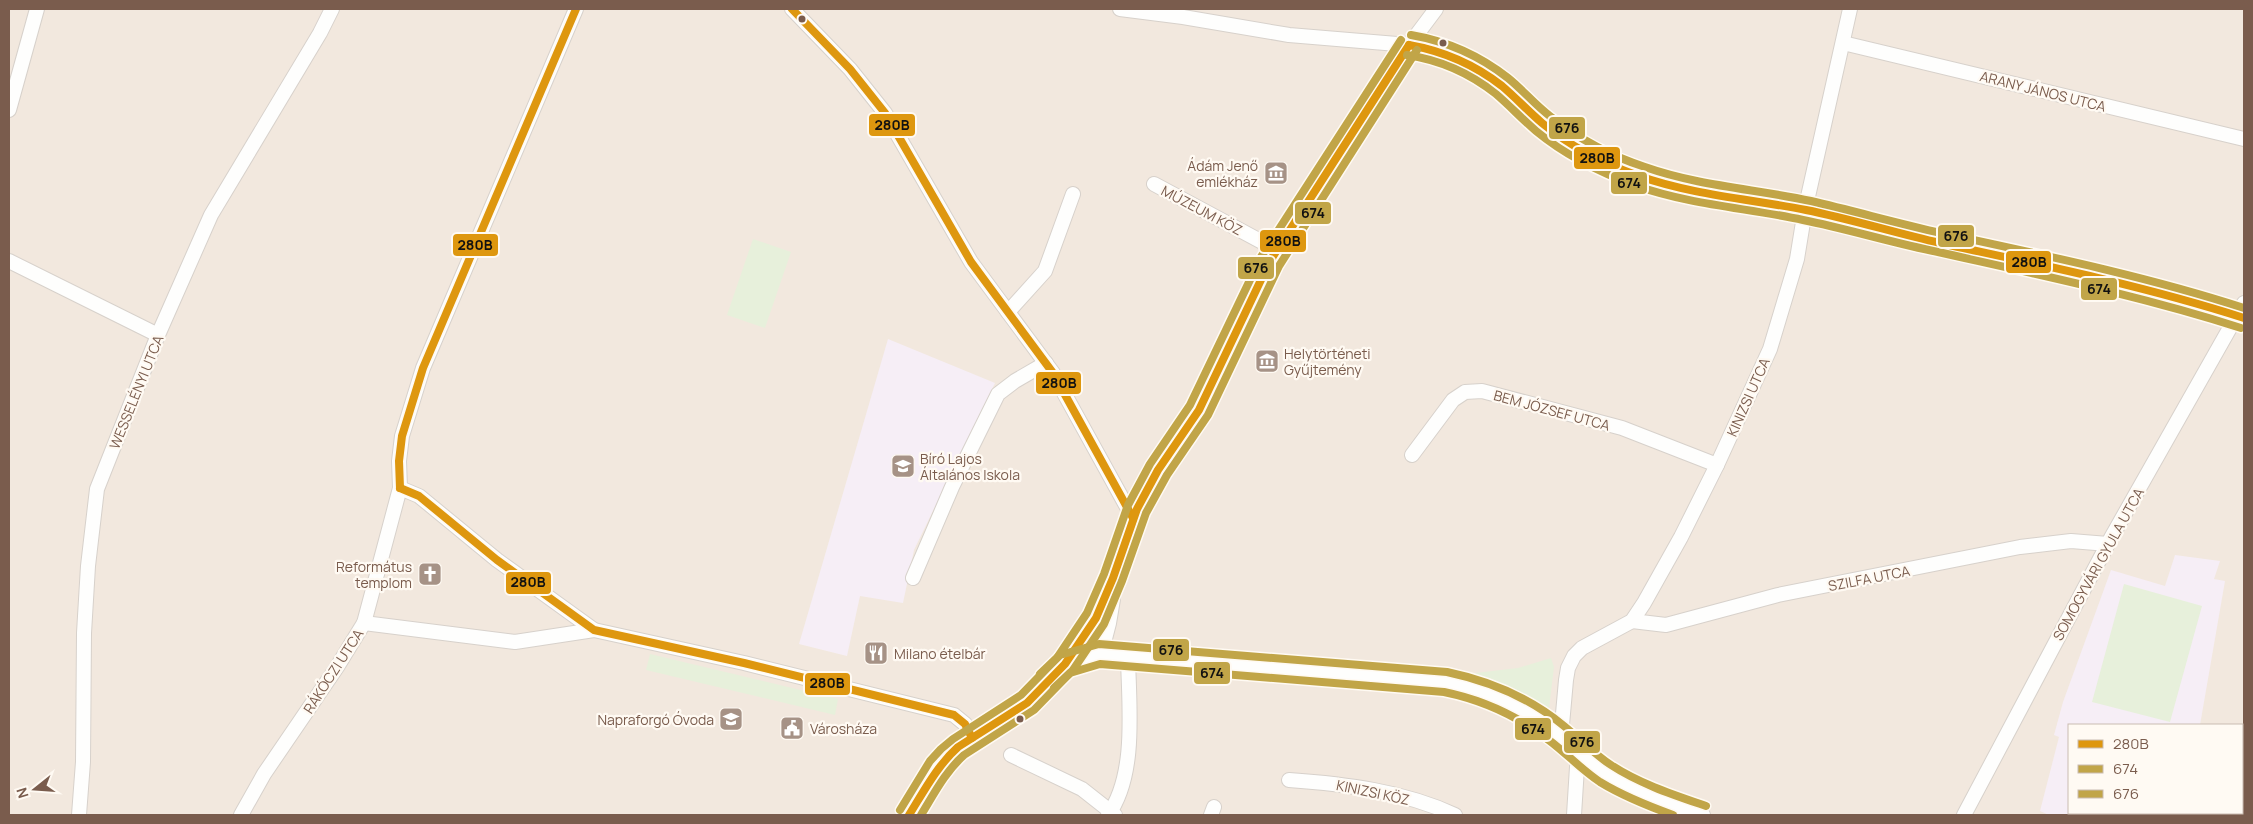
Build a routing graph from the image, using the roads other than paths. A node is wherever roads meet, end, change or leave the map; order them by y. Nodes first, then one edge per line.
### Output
1 (37, 9) edge
2 (332, 9) edge
3 (576, 9) edge
4 (792, 9) edge
5 (1120, 9) edge
6 (1436, 9) edge
7 (1850, 9) edge
8 (1184, 13) edge
9 (1842, 43) junction
10 (1409, 45) junction
11 (9, 110) edge
12 (2244, 138) edge
13 (1154, 184) dead end
14 (1073, 194) dead end
15 (1805, 210) junction
16 (1277, 250) junction
17 (9, 261) edge
18 (1008, 312) junction
19 (2242, 312) edge
20 (158, 335) junction
21 (1046, 363) junction
22 (1412, 455) dead end
23 (1717, 465) junction
24 (400, 488) junction
25 (1133, 518) junction
26 (2108, 544) junction
27 (913, 578) dead end
28 (1114, 578) junction
29 (1632, 621) junction
30 (364, 623) junction
31 (594, 630) junction
32 (1099, 654) junction
33 (1128, 658) junction
34 (1065, 664) junction
35 (1561, 736) junction
36 (972, 738) junction
37 (1011, 755) dead end
38 (1583, 756) junction
39 (1289, 780) dead end
40 (1111, 814) edge
41 (79, 815) edge
42 (241, 815) edge
43 (909, 815) edge
44 (1455, 815) edge
45 (1574, 815) edge
46 (1703, 815) edge
47 (1964, 815) edge

1 - 11 street
2 - 20 street, WESSELÉNYI UTCA
3 - 24 street, RÁKÓCZI UTCA
4 - 18 street
5 - 8 street
6 - 10 street
7 - 9 street, KINIZSI UTCA
8 - 10 street
9 - 12 street, ARANY JÁNOS UTCA
9 - 15 street, KINIZSI UTCA
10 - 15 street
10 - 16 street
13 - 16 street, MÚZEUM KÖZ
14 - 18 street
15 - 19 street
15 - 23 street, KINIZSI UTCA
16 - 25 street
17 - 20 street
18 - 21 street
19 - 26 street, SOMOGYVÁRI GYULA UTCA
20 - 41 street, WESSELÉNYI UTCA
21 - 25 street
21 - 27 street
22 - 23 street, BEM JÓZSEF UTCA
23 - 29 street, KINIZSI UTCA
24 - 30 street, RÁKÓCZI UTCA
24 - 31 street
25 - 28 street
26 - 29 street, SZILFA UTCA
26 - 47 street, SOMOGYVÁRI GYULA UTCA
28 - 32 street
28 - 34 street
29 - 35 street
30 - 31 street
30 - 42 street, RÁKÓCZI UTCA
31 - 36 street
32 - 33 street
32 - 34 street
33 - 35 street
33 - 40 street
34 - 36 street
35 - 38 street
36 - 43 street
37 - 40 street
38 - 45 street
38 - 46 street
39 - 44 street, KINIZSI KÖZ

